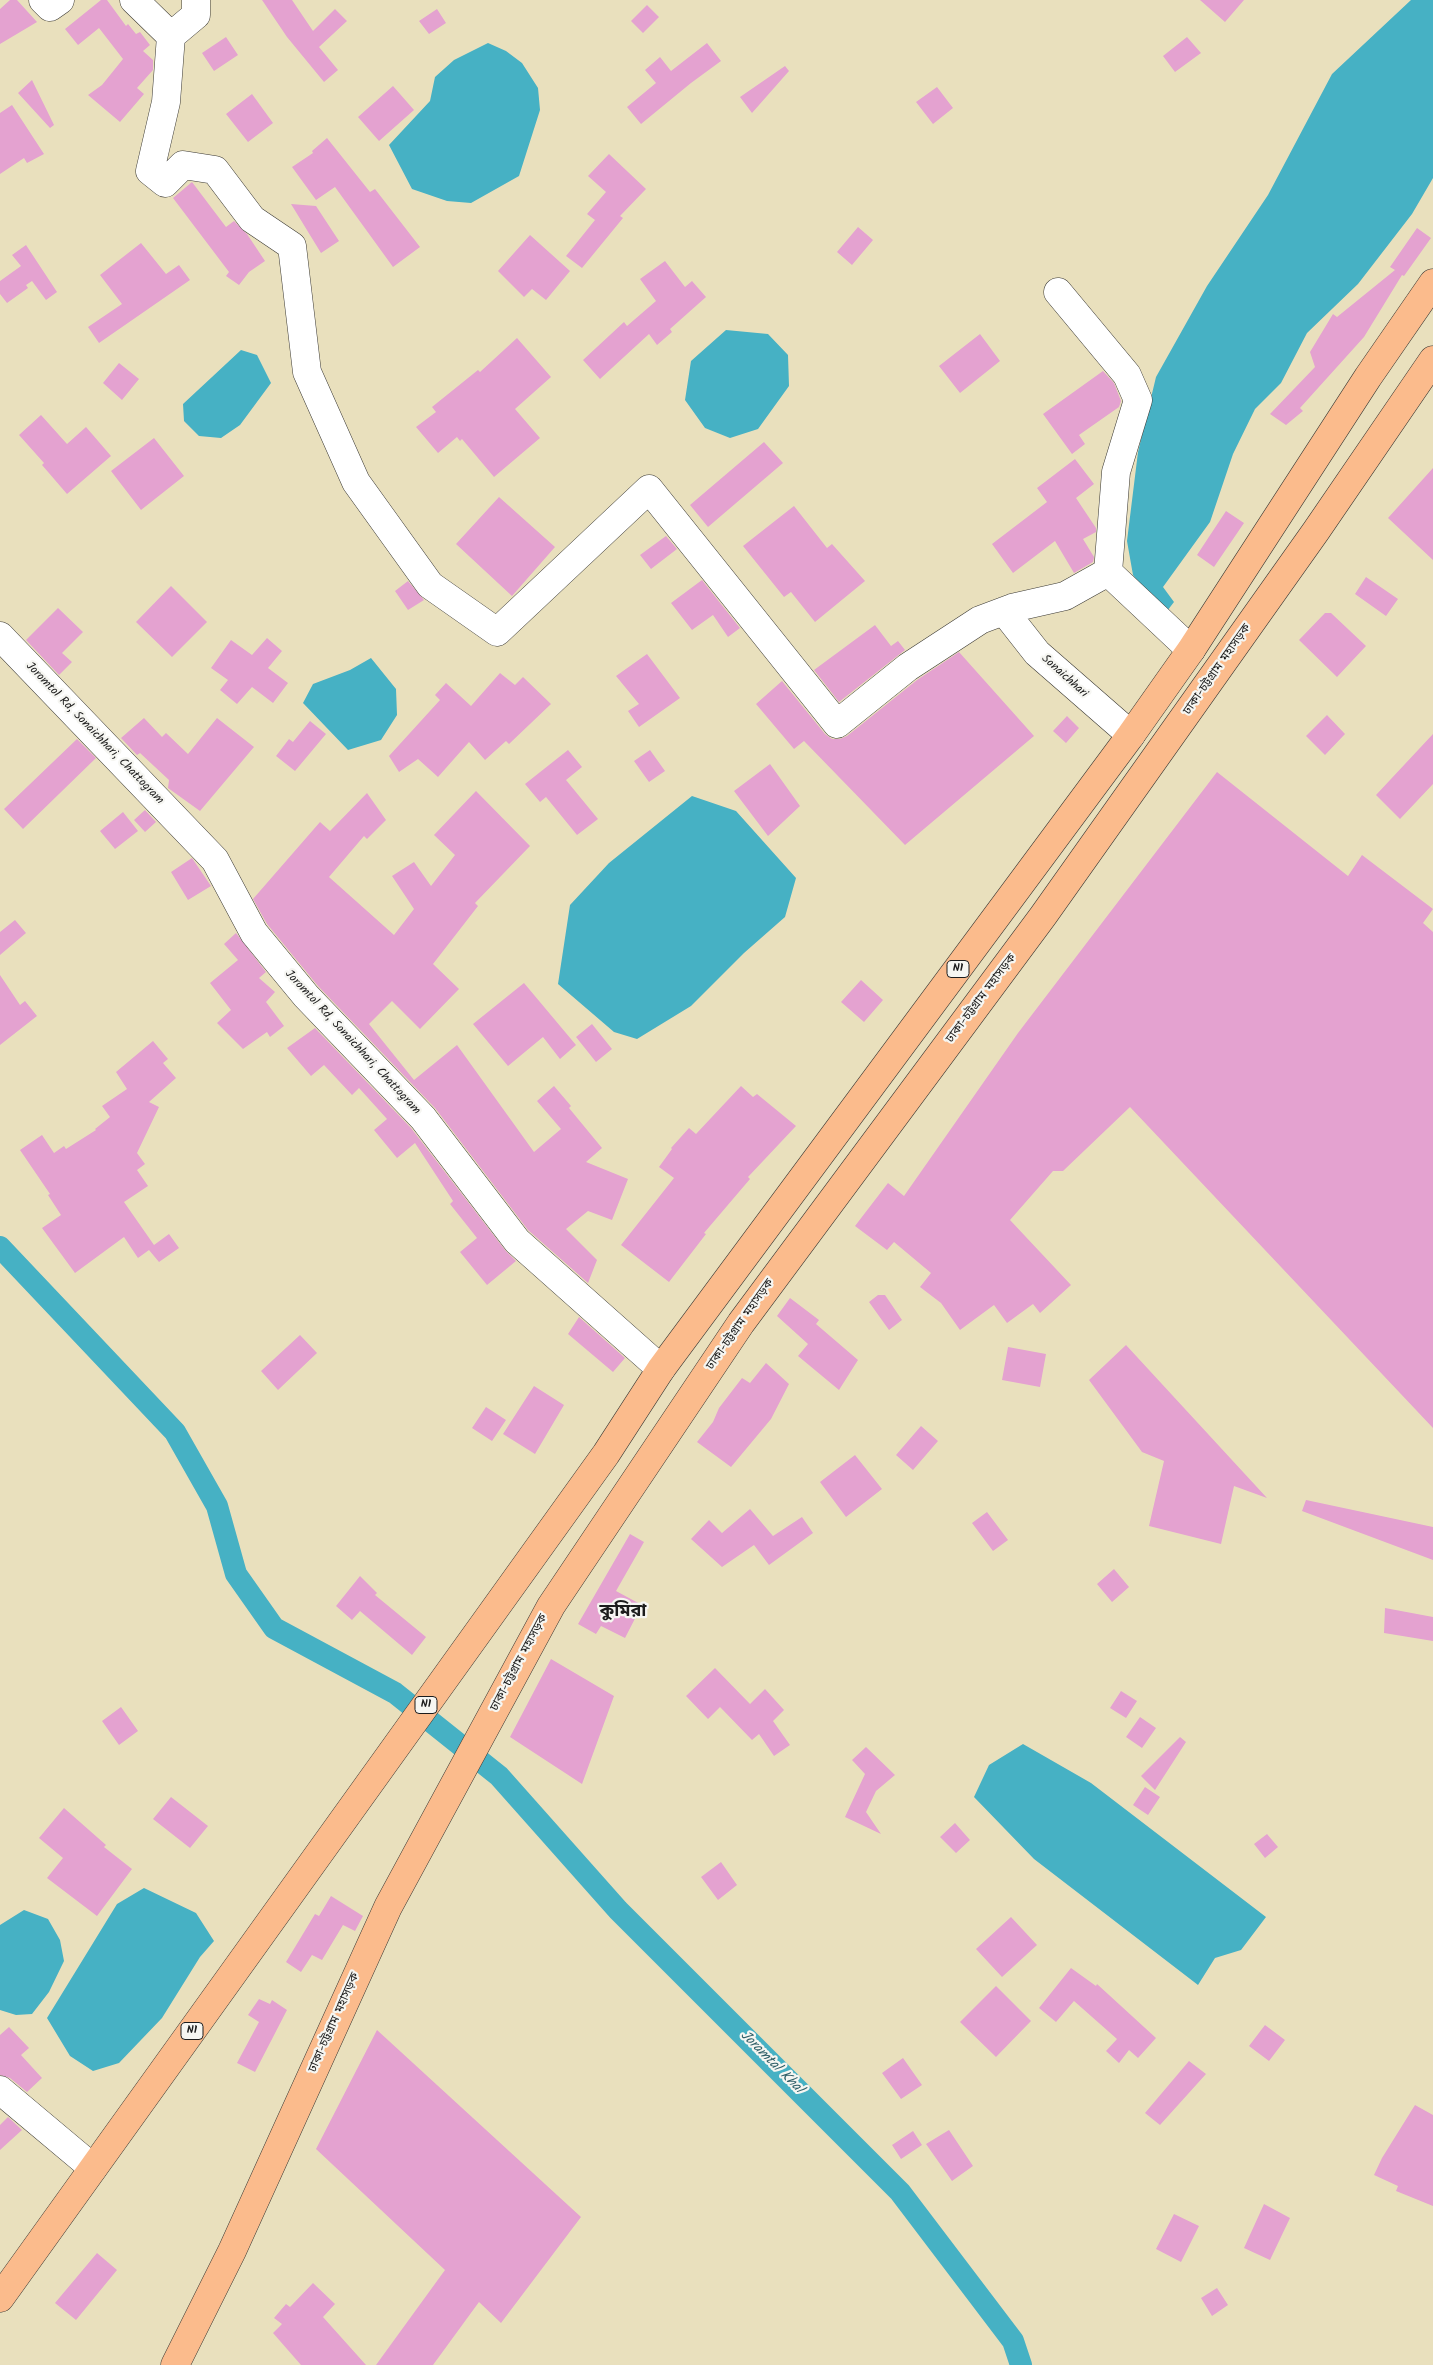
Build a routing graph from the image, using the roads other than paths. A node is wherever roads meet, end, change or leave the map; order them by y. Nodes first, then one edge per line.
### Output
1 (42, 0) edge
2 (60, 0) edge
3 (134, 0) edge
4 (196, 0) edge
5 (171, 36) junction
6 (1433, 283) edge
7 (1058, 292) dead end
8 (1433, 360) edge
9 (1108, 572) junction
10 (1004, 611) junction
11 (0, 636) edge
12 (1191, 650) junction
13 (1131, 736) junction
14 (661, 1369) junction
15 (0, 2090) edge
16 (93, 2168) junction
17 (0, 2298) edge
18 (175, 2365) edge

1 - 2 street
3 - 5 street
4 - 5 street
5 - 10 street
6 - 12 highway, N1
7 - 9 street
8 - 18 highway, ঢাকা-চট্টগ্রাম মহাসড়ক
9 - 10 street
9 - 12 street
10 - 13 street, Sonaichhari
11 - 14 street, Joromtol Rd, Sonaichhari, Chattogram
12 - 13 highway, N1
13 - 14 highway, N1
14 - 16 highway, N1
15 - 16 street
16 - 17 highway, N1

